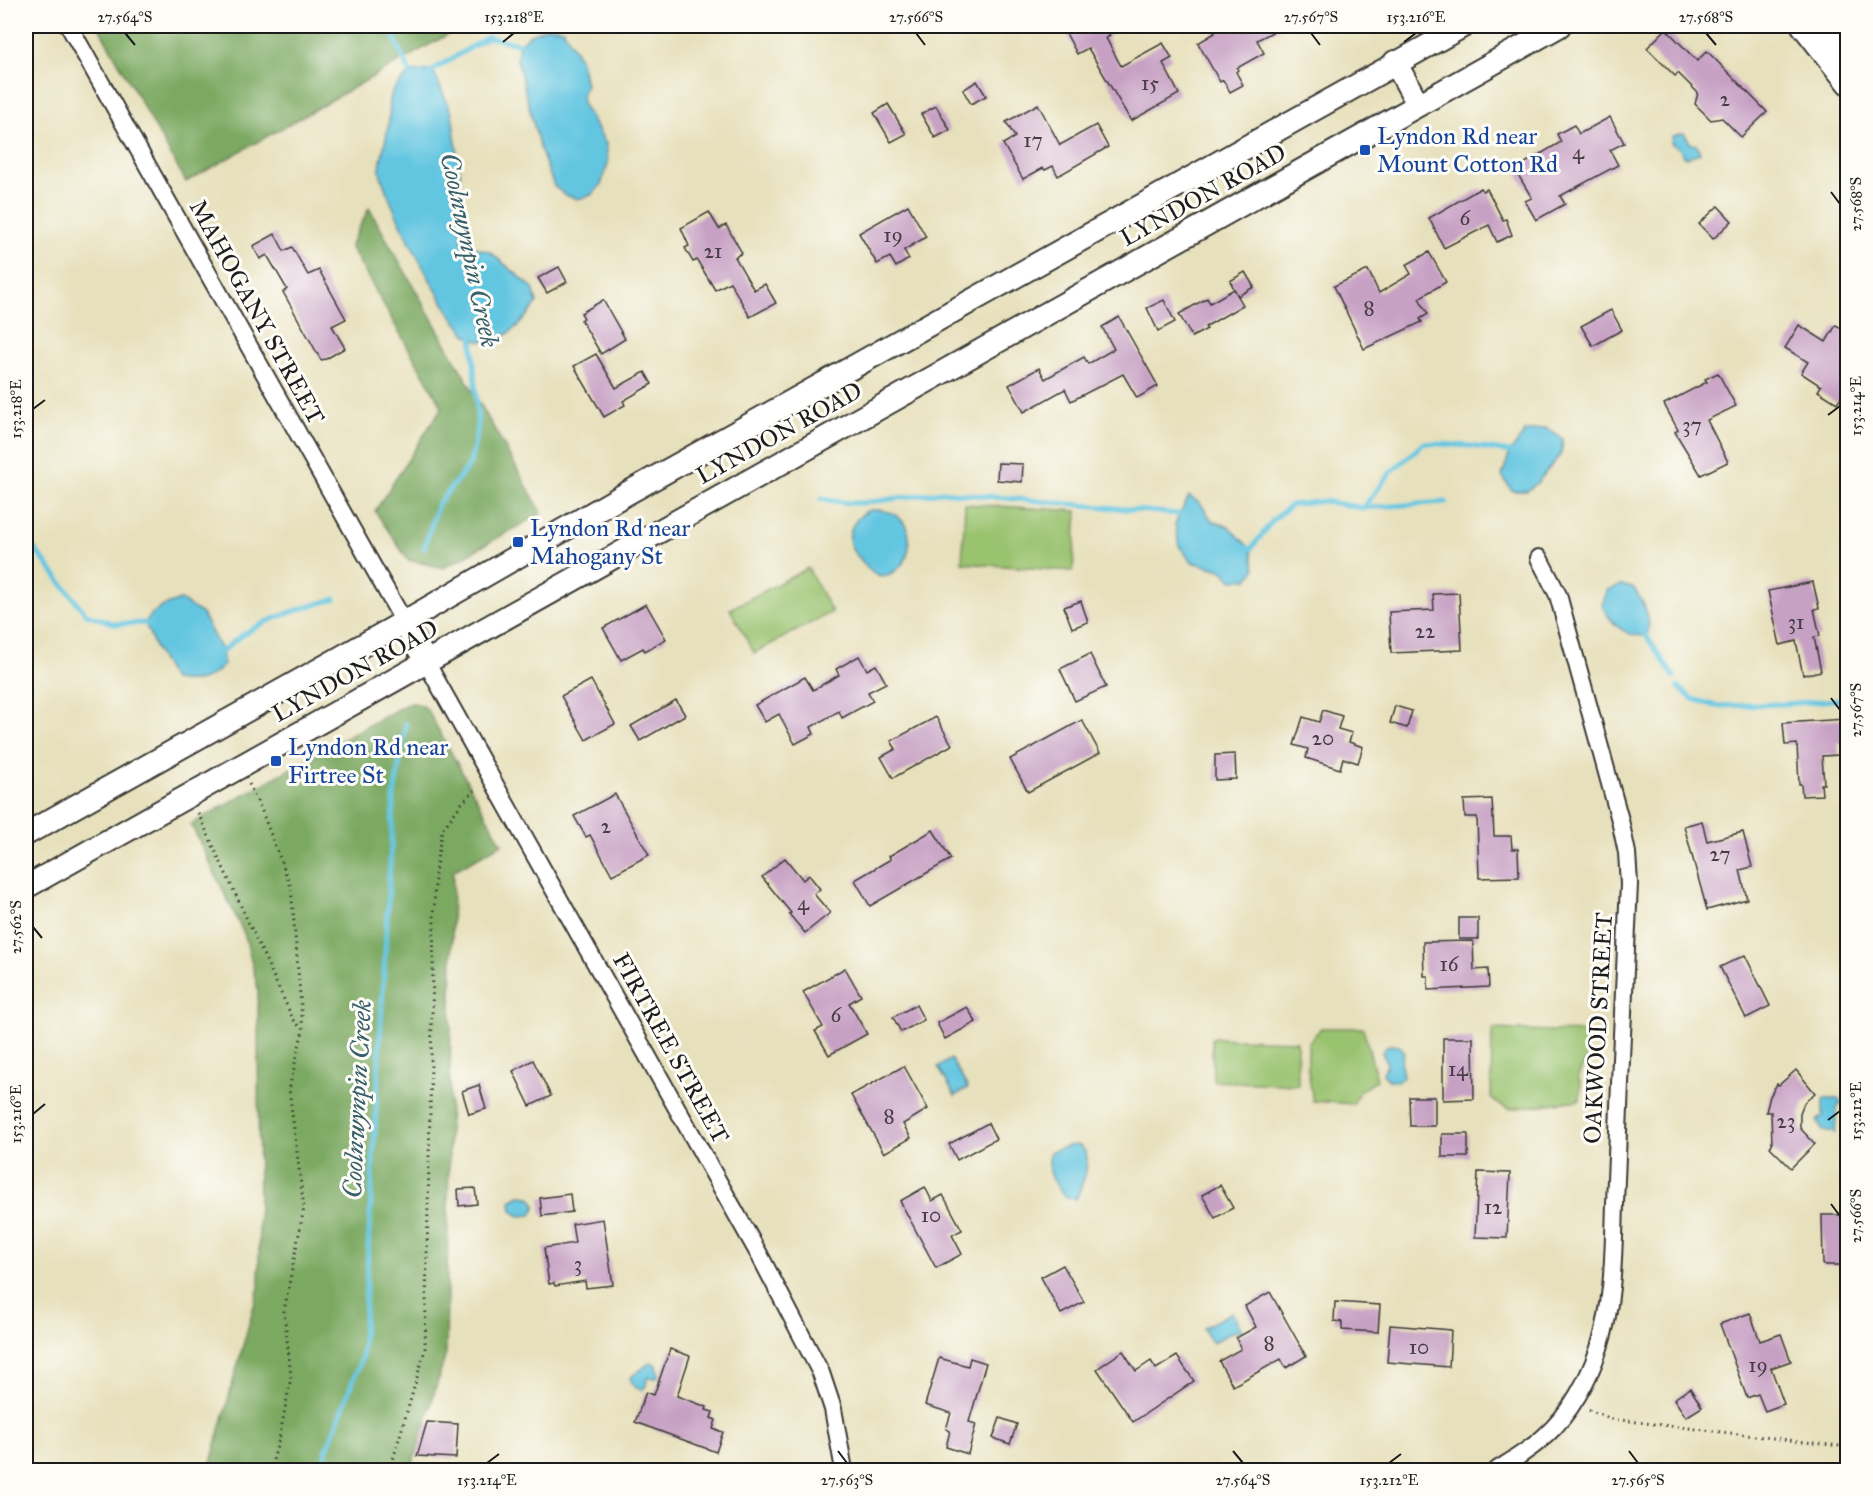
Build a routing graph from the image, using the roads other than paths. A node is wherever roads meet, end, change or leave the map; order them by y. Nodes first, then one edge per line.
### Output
1 (69, 26) edge
2 (1463, 26) edge
3 (1559, 26) edge
4 (1803, 26) edge
5 (1819, 26) edge
6 (1395, 62) junction
7 (1848, 65) edge
8 (1848, 83) edge
9 (1418, 104) junction
10 (1539, 558) dead end
11 (404, 622) junction
12 (426, 662) junction
13 (26, 834) edge
14 (26, 887) edge
15 (844, 1470) edge
16 (1497, 1470) edge

1 - 11 street, MAHOGANY STREET
2 - 6 main road, LYNDON ROAD
3 - 9 main road, LYNDON ROAD
4 - 8 main road
5 - 7 highway
6 - 9 main road
6 - 11 main road, LYNDON ROAD
9 - 12 main road, LYNDON ROAD
10 - 16 street, OAKWOOD STREET
11 - 12 main road
11 - 13 main road, LYNDON ROAD
12 - 14 main road, LYNDON ROAD
12 - 15 street, FIRTREE STREET

